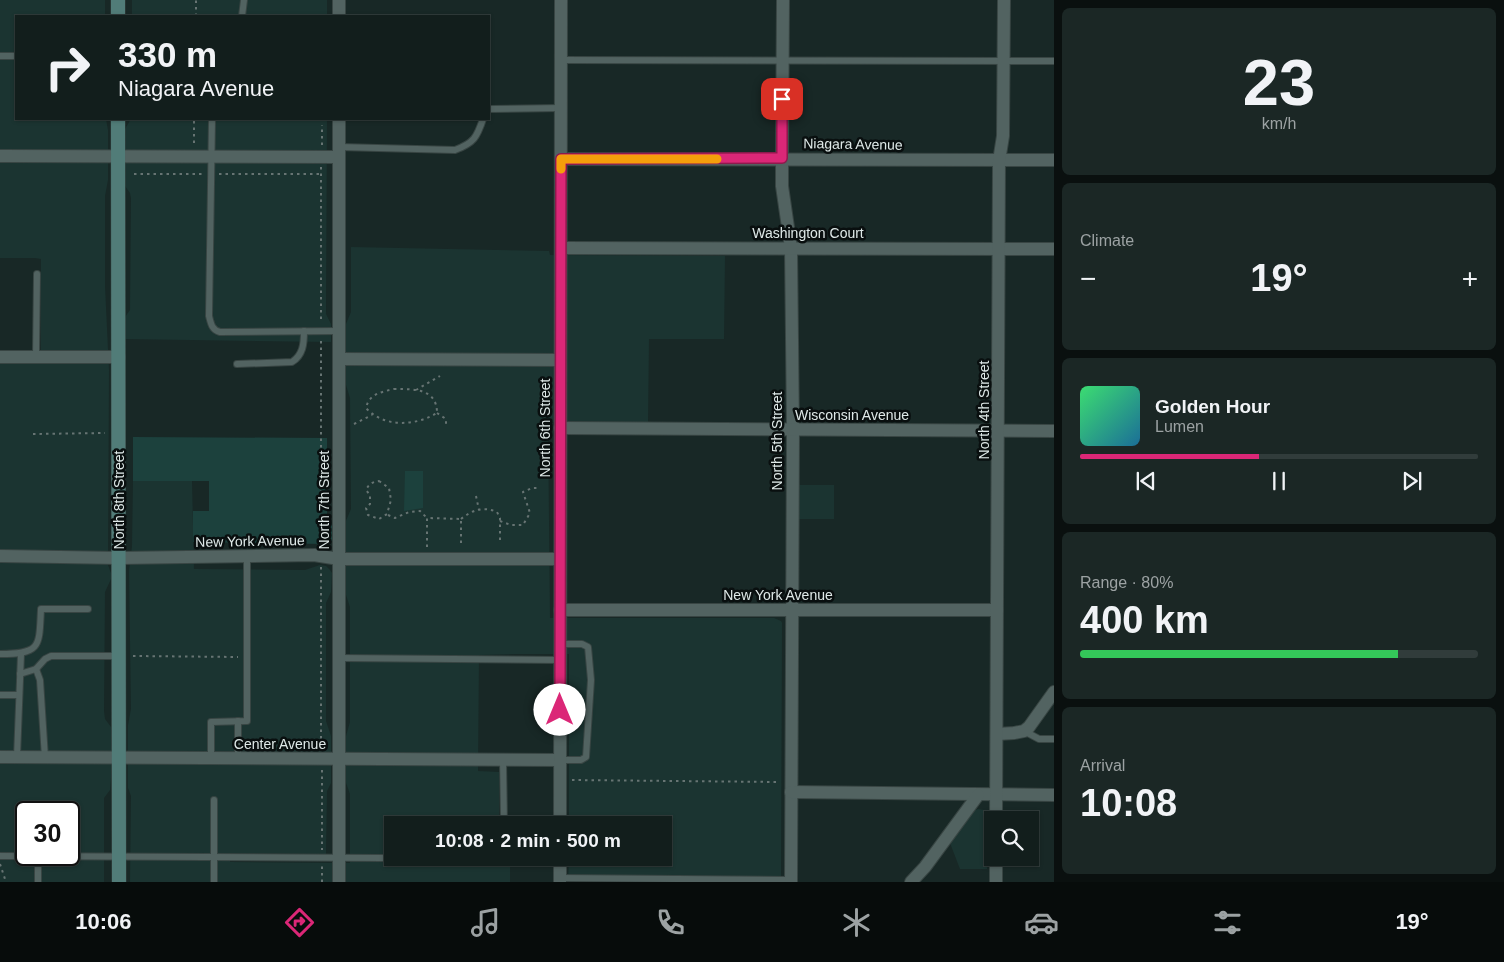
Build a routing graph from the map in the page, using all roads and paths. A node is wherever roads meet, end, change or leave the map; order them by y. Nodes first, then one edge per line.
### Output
1 (118, 0) edge
2 (196, 0) edge
3 (244, 0) edge
4 (339, 0) edge
5 (560, 0) edge
6 (783, 0) edge
7 (1004, 0) edge
8 (118, 15) edge
9 (196, 15) edge
10 (242, 15) edge
11 (339, 15) edge
12 (0, 56) edge
13 (15, 56) edge
14 (560, 60) junction
15 (782, 60) junction
16 (1004, 61) junction
17 (1054, 61) edge
18 (561, 108) junction
19 (490, 109) edge
20 (118, 120) edge
21 (194, 120) edge
22 (212, 120) edge
23 (339, 120) edge
24 (483, 120) edge
25 (322, 125) dead end
26 (194, 143) dead end
27 (340, 152) junction
28 (0, 156) edge
29 (118, 157) junction
30 (211, 157) junction
31 (321, 157) junction
32 (782, 158) junction
33 (561, 159) junction
34 (1054, 160) edge
35 (999, 161) junction
36 (134, 174) dead end
37 (210, 174) junction
38 (321, 174) junction
39 (561, 248) junction
40 (791, 248) junction
41 (999, 249) junction
42 (1054, 249) edge
43 (37, 274) dead end
44 (304, 331) junction
45 (339, 331) junction
46 (321, 332) junction
47 (0, 357) edge
48 (36, 357) junction
49 (119, 358) junction
50 (339, 359) junction
51 (560, 360) junction
52 (237, 364) dead end
53 (440, 376) dead end
54 (416, 390) junction
55 (437, 413) junction
56 (372, 415) junction
57 (354, 424) dead end
58 (446, 425) dead end
59 (560, 428) junction
60 (793, 430) junction
61 (998, 431) junction
62 (1054, 431) edge
63 (105, 433) dead end
64 (33, 434) dead end
65 (540, 488) dead end
66 (476, 496) dead end
67 (479, 510) junction
68 (387, 514) junction
69 (427, 518) junction
70 (461, 519) junction
71 (500, 521) junction
72 (500, 541) dead end
73 (0, 556) edge
74 (247, 556) junction
75 (321, 556) junction
76 (119, 558) junction
77 (338, 559) junction
78 (427, 559) junction
79 (461, 559) junction
80 (560, 559) junction
81 (88, 608) dead end
82 (560, 610) junction
83 (792, 610) junction
84 (997, 610) junction
85 (560, 644) junction
86 (0, 654) edge
87 (21, 654) junction
88 (119, 656) junction
89 (133, 656) dead end
90 (246, 657) junction
91 (338, 658) junction
92 (560, 660) junction
93 (36, 669) junction
94 (20, 674) junction
95 (1054, 692) edge
96 (0, 694) edge
97 (18, 695) junction
98 (238, 722) junction
99 (1024, 731) junction
100 (997, 734) junction
101 (1054, 740) edge
102 (0, 758) edge
103 (17, 758) junction
104 (45, 758) junction
105 (119, 758) junction
106 (211, 758) junction
107 (238, 758) junction
108 (321, 759) junction
109 (338, 759) junction
110 (503, 760) junction
111 (560, 760) junction
112 (560, 778) junction
113 (778, 782) dead end
114 (791, 792) junction
115 (978, 795) junction
116 (997, 795) junction
117 (1054, 795) edge
118 (214, 800) dead end
119 (996, 811) edge
120 (504, 816) edge
121 (560, 816) edge
122 (0, 856) edge
123 (15, 856) edge
124 (80, 857) edge
125 (119, 858) junction
126 (214, 858) junction
127 (322, 859) junction
128 (339, 859) junction
129 (384, 859) edge
130 (0, 864) edge
131 (38, 866) edge
132 (560, 866) edge
133 (996, 866) edge
134 (560, 880) edge
135 (790, 881) edge
136 (6, 882) edge
137 (38, 882) edge
138 (119, 882) edge
139 (214, 882) edge
140 (322, 882) edge
141 (339, 882) edge
142 (910, 882) edge
143 (996, 882) edge

1 - 8 main road
2 - 9 path
3 - 10 lane
4 - 11 street
5 - 14 street, North 6th Street
6 - 15 street, North 5th Street
7 - 16 street, North 4th Street
12 - 13 lane
14 - 15 lane
14 - 18 street, North 6th Street
15 - 16 lane
15 - 32 street, North 5th Street
16 - 17 lane
16 - 35 street, North 4th Street
18 - 19 lane
18 - 33 street, North 6th Street
20 - 29 main road, North 8th Street
21 - 26 path
22 - 30 lane
23 - 27 street, North 7th Street
24 - 27 lane
25 - 31 path
27 - 31 street
27 - 45 street, North 7th Street
28 - 29 street
29 - 30 street
29 - 49 main road, North 8th Street
30 - 31 street
30 - 37 lane
31 - 38 path
32 - 33 street, Niagara Avenue
32 - 35 street, Niagara Avenue
32 - 40 street, North 5th Street
33 - 39 street, North 6th Street
34 - 35 street, Niagara Avenue
35 - 41 street, North 4th Street
36 - 37 path
37 - 38 path
37 - 44 lane
38 - 46 path
39 - 40 street, Washington Court
39 - 51 street, North 6th Street
40 - 41 street, Washington Court
40 - 60 street, North 5th Street
41 - 42 street, Washington Court
41 - 61 street, North 4th Street
43 - 48 lane
44 - 46 lane
44 - 52 lane
45 - 46 lane
45 - 50 street, North 7th Street
46 - 75 path
47 - 48 street
48 - 49 street
49 - 76 main road, North 8th Street
50 - 51 street
50 - 77 street, North 7th Street
51 - 59 street, North 6th Street
53 - 54 path
54 - 55 path
54 - 56 path
55 - 56 path
55 - 58 path
56 - 57 path
59 - 60 street, Wisconsin Avenue
59 - 80 street, North 6th Street
60 - 61 street, Wisconsin Avenue
60 - 83 street, North 5th Street
61 - 62 street, Wisconsin Avenue
61 - 84 street, North 4th Street
63 - 64 path
65 - 71 path
66 - 67 path
67 - 70 path
67 - 71 path
68 - 68 path
68 - 69 path
69 - 70 path
69 - 78 path
70 - 79 path
71 - 72 path
73 - 76 street, New York Avenue
74 - 75 street, New York Avenue
74 - 76 street, New York Avenue
74 - 90 lane
75 - 77 street, New York Avenue
75 - 108 path
76 - 88 main road, North 8th Street
77 - 78 street, New York Avenue
77 - 91 street, North 7th Street
78 - 79 street, New York Avenue
79 - 80 street, New York Avenue
80 - 82 street, North 6th Street
81 - 87 lane
82 - 83 street, New York Avenue
82 - 85 street, North 6th Street
83 - 84 street, New York Avenue
83 - 114 street, North 5th Street
84 - 100 street, North 4th Street
85 - 92 street, North 6th Street
85 - 111 lane
86 - 87 lane
87 - 94 lane
88 - 93 lane
88 - 105 main road, North 8th Street
89 - 90 path
90 - 98 lane
91 - 92 lane
91 - 109 street, North 7th Street
92 - 111 street, North 6th Street
93 - 94 lane
93 - 104 lane
94 - 97 lane
95 - 99 street
96 - 97 lane
97 - 103 lane
98 - 106 lane
98 - 107 lane
99 - 100 street
99 - 101 lane
100 - 116 street, North 4th Street
102 - 103 street, Center Avenue
103 - 104 street, Center Avenue
104 - 105 street, Center Avenue
105 - 106 street, Center Avenue
105 - 125 main road, North 8th Street
106 - 107 street, Center Avenue
107 - 108 street, Center Avenue
108 - 109 street, Center Avenue
108 - 127 path
109 - 110 street, Center Avenue
109 - 128 street, North 7th Street
110 - 111 street, Center Avenue
110 - 120 lane
111 - 112 street, North 6th Street
112 - 113 path
112 - 121 street, North 6th Street
114 - 115 street
114 - 135 street, North 5th Street
115 - 116 street
115 - 142 street
116 - 117 street
116 - 119 street, North 4th Street
118 - 126 lane
122 - 123 lane
124 - 125 lane
125 - 126 lane
125 - 138 main road, North 8th Street
126 - 127 lane
126 - 139 lane
127 - 128 lane
127 - 140 path
128 - 129 lane
128 - 141 street, North 7th Street
130 - 136 path
131 - 137 lane
132 - 134 street
133 - 143 street
134 - 135 lane

